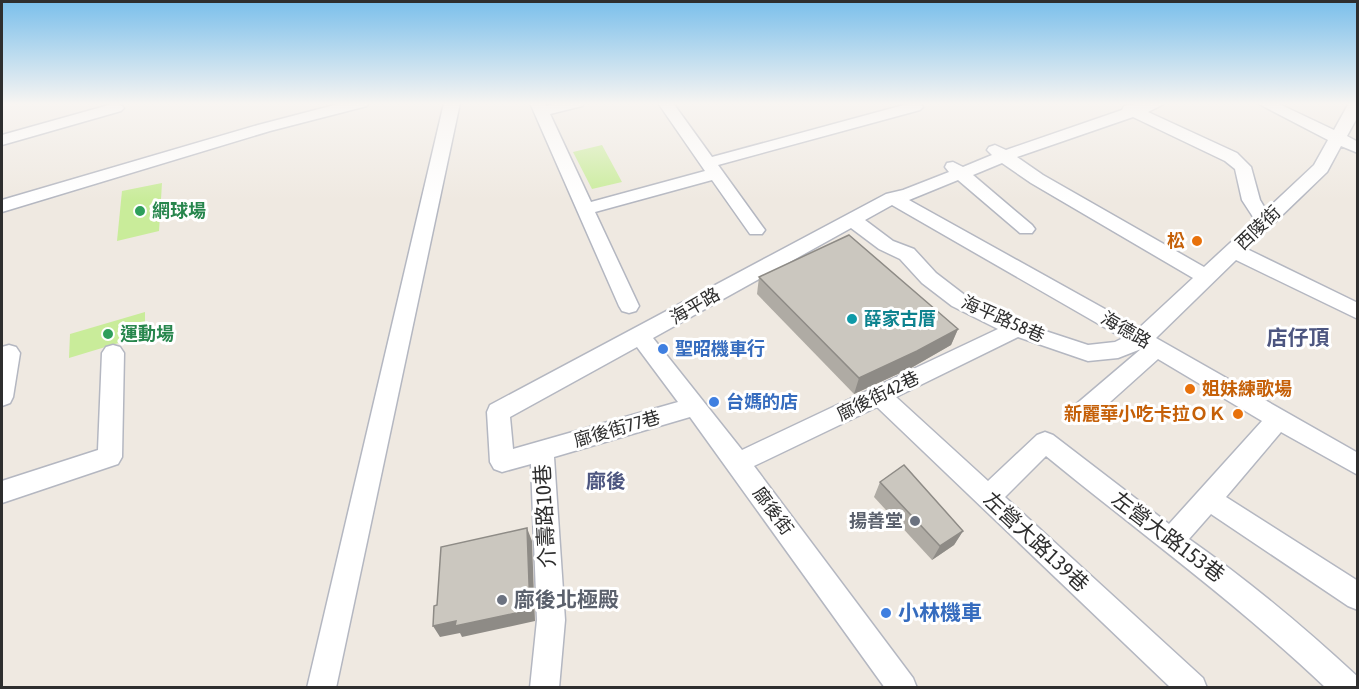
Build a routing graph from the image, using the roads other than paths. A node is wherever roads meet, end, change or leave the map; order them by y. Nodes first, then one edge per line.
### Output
1 (19, 135) edge
2 (240, 135) edge
3 (445, 135) edge
4 (552, 135) edge
5 (688, 135) edge
6 (821, 135) edge
7 (1048, 135) edge
8 (1182, 135) edge
9 (1330, 135) edge
10 (1340, 135) edge
11 (1338, 139) junction
12 (2, 140) edge
13 (1358, 148) edge
14 (1000, 153) junction
15 (711, 168) junction
16 (957, 170) junction
17 (892, 198) junction
18 (2, 206) edge
19 (585, 209) junction
20 (852, 219) junction
21 (1265, 222) junction
22 (1026, 229) dead end
23 (756, 230) dead end
24 (1234, 251) junction
25 (1206, 277) junction
26 (629, 306) dead end
27 (1358, 312) edge
28 (1017, 329) junction
29 (641, 337) junction
30 (1149, 344) junction
31 (113, 353) dead end
32 (5, 355) edge
33 (880, 396) junction
34 (2, 397) edge
35 (693, 407) junction
36 (498, 412) joint
37 (1082, 413) dead end
38 (1278, 419) junction
39 (542, 452) junction
40 (738, 463) junction
41 (1358, 465) edge
42 (2, 492) edge
43 (988, 497) junction
44 (1209, 499) junction
45 (1170, 541) junction
46 (1358, 597) edge
47 (321, 687) edge
48 (544, 687) edge
49 (903, 687) edge
50 (1193, 687) edge
51 (1348, 687) edge

1 - 12 street
2 - 18 street
3 - 47 street
4 - 19 street
5 - 15 street
6 - 15 street
7 - 14 street, 海平路
8 - 21 street
9 - 11 street
10 - 11 street, 西陵街
11 - 13 street
11 - 21 street, 西陵街
14 - 16 street, 海平路
14 - 25 street
15 - 19 street
15 - 23 street
16 - 17 street, 海平路
16 - 22 street
17 - 20 street, 海平路
17 - 30 street, 海德路
19 - 26 street
20 - 28 street, 海平路58巷
20 - 29 street, 海平路
21 - 24 street, 西陵街
24 - 25 street, 西陵街
24 - 27 street
25 - 30 street, 西陵街
28 - 30 street, 海平路58巷
28 - 33 street, 廍後街42巷
29 - 35 street, 廍後街
29 - 36 street, 海平路
30 - 37 street, 西陵街
30 - 38 street, 海德路
31 - 42 street
32 - 34 street
33 - 40 street, 廍後街42巷
33 - 43 street, 左營大路139巷
35 - 39 street, 廍後街77巷
35 - 40 street, 廍後街
36 - 39 street, 廍後街77巷
38 - 41 street, 海德路
38 - 44 street
39 - 48 street, 介壽路10巷
40 - 49 street, 廍後街
43 - 45 street, 左營大路153巷
43 - 50 street, 左營大路139巷
44 - 45 street
44 - 46 street
45 - 51 street, 左營大路153巷

